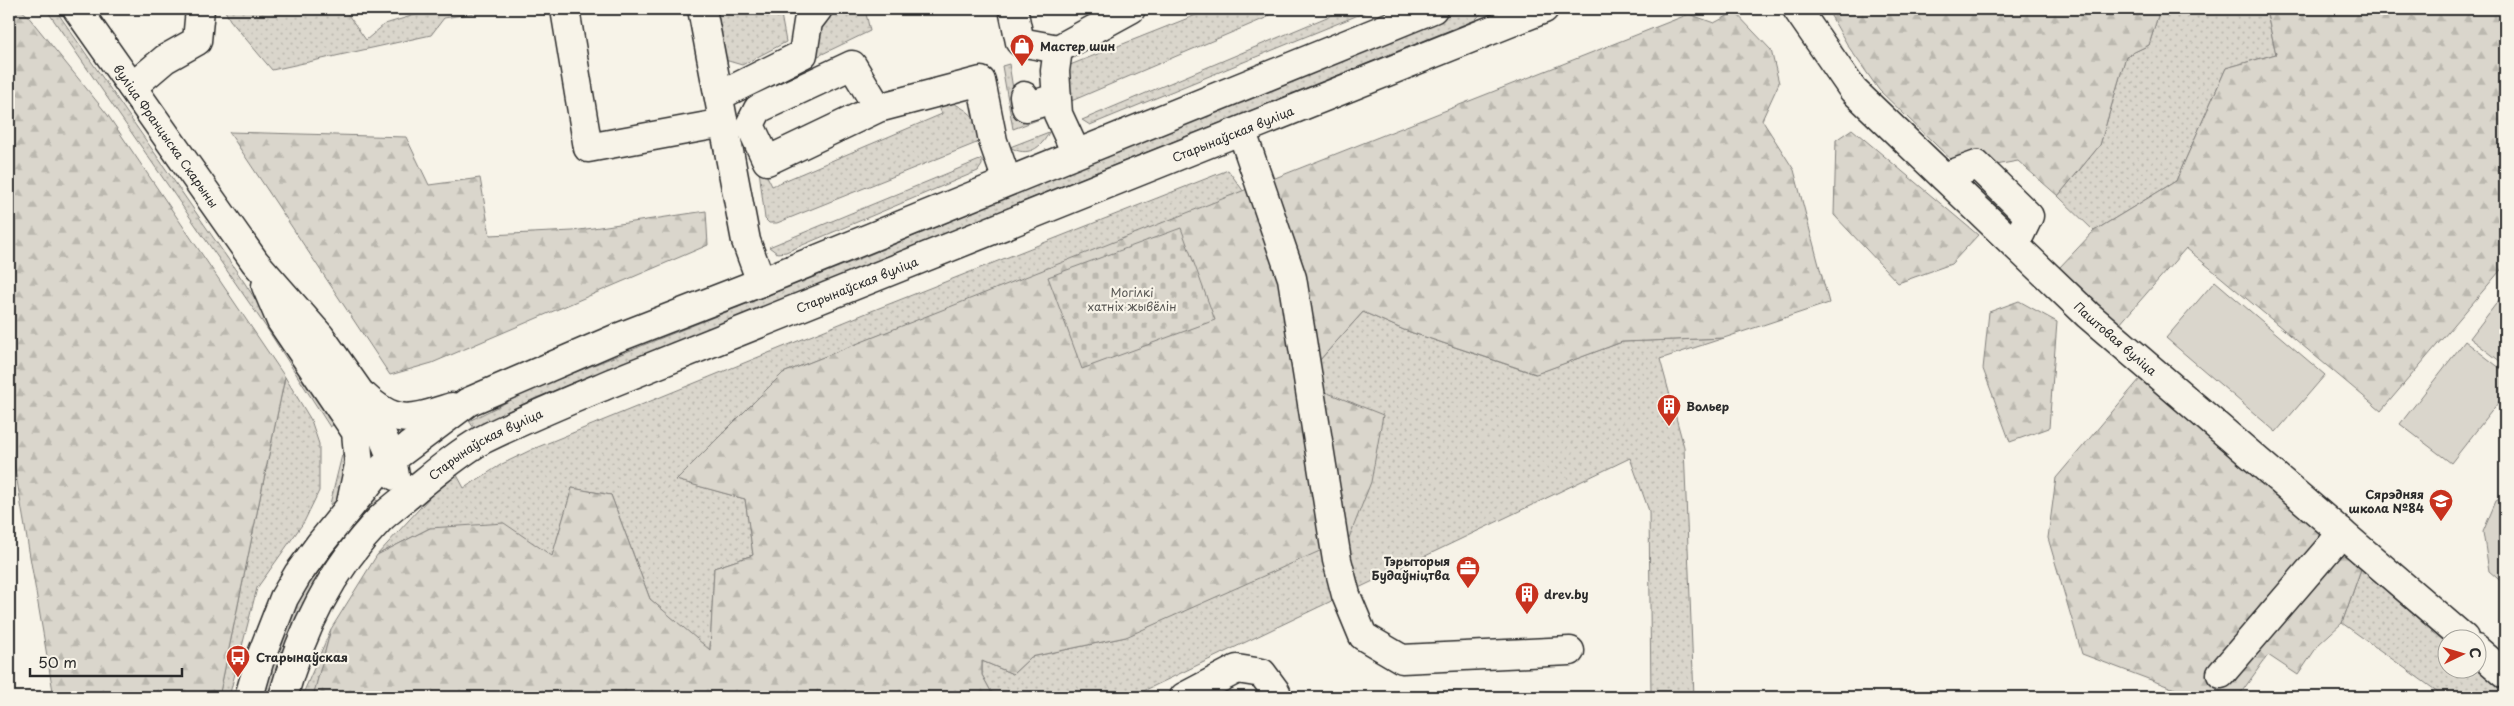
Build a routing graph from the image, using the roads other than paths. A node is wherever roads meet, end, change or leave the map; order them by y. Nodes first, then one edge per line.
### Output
1 (77, 9) edge
2 (200, 9) edge
3 (565, 9) edge
4 (702, 9) edge
5 (818, 9) edge
6 (1013, 9) edge
7 (1131, 9) edge
8 (1433, 9) edge
9 (1544, 9) edge
10 (1796, 9) edge
11 (1058, 49) junction
12 (132, 87) junction
13 (719, 96) junction
14 (1024, 96) dead end
15 (1056, 98) junction
16 (878, 108) dead end
17 (724, 122) junction
18 (1242, 132) junction
19 (1076, 153) junction
20 (1007, 181) junction
21 (255, 262) junction
22 (761, 282) junction
23 (358, 390) junction
24 (468, 402) junction
25 (357, 436) junction
26 (392, 459) junction
27 (443, 466) junction
28 (350, 506) junction
29 (381, 519) junction
30 (2342, 533) junction
31 (2452, 628) edge
32 (1570, 652) dead end
33 (2486, 658) edge
34 (2221, 674) dead end
35 (2505, 674) edge
36 (249, 697) edge
37 (283, 697) edge
38 (1184, 697) edge
39 (1275, 697) edge

1 - 12 main road, вуліца Францыска Скарыны
2 - 12 main road
3 - 17 main road
4 - 13 main road
5 - 13 main road
6 - 11 main road
7 - 11 main road
8 - 19 main road
9 - 18 main road, Старынаўская вуліца
10 - 30 main road, Паштовая вуліца
11 - 15 main road
12 - 21 main road, вуліца Францыска Скарыны
13 - 17 main road
14 - 15 main road
15 - 19 main road
16 - 20 main road
17 - 22 main road
18 - 27 main road, Старынаўская вуліца
18 - 32 main road
19 - 20 main road
20 - 22 main road
21 - 23 main road, вуліца Францыска Скарыны
21 - 25 main road, вуліца Францыска Скарыны
22 - 24 main road
23 - 24 main road
23 - 26 main road, вуліца Францыска Скарыны
24 - 26 main road
25 - 26 main road, вуліца Францыска Скарыны
25 - 28 main road, вуліца Францыска Скарыны
26 - 27 main road, вуліца Францыска Скарыны
26 - 28 main road
26 - 29 main road
27 - 29 main road, Старынаўская вуліца
28 - 36 main road
29 - 37 main road, Старынаўская вуліца
30 - 31 main road, Паштовая вуліца
30 - 34 main road
33 - 35 main road
38 - 39 main road

